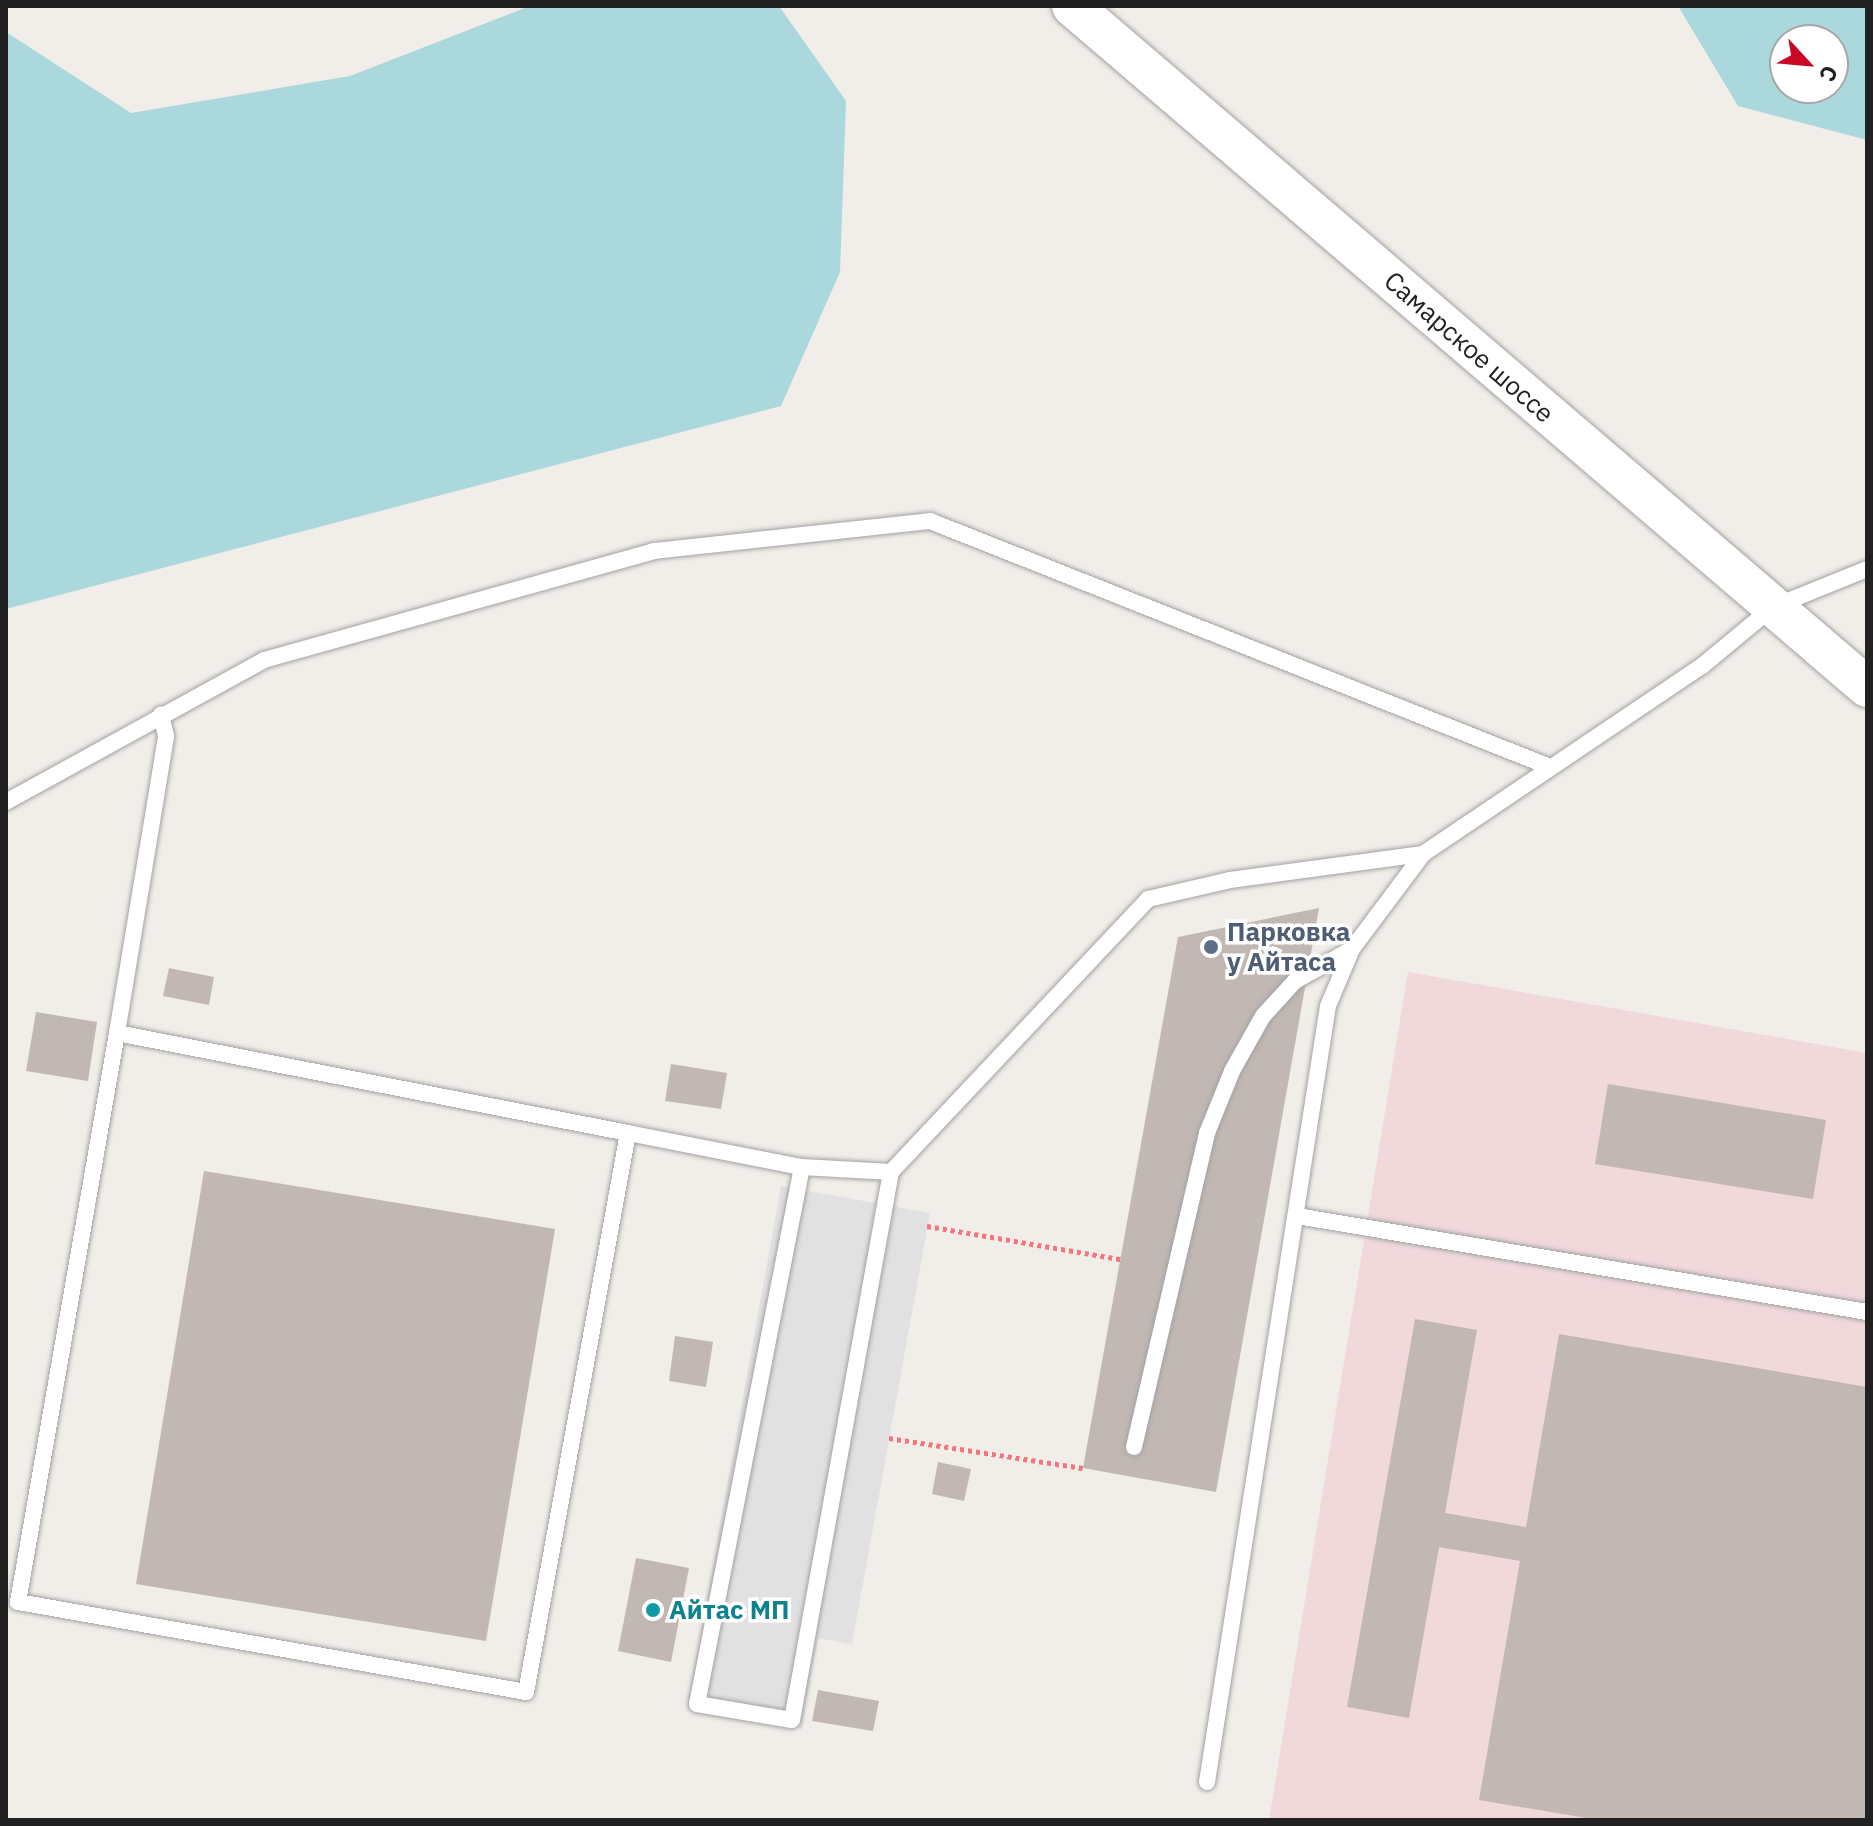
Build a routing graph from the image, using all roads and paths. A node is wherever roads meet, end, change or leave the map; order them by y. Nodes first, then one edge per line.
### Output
1 (1072, 6) edge
2 (1867, 569) edge
3 (1773, 607) junction
4 (1867, 687) edge
5 (161, 715) junction
6 (1550, 767) junction
7 (6, 802) edge
8 (1423, 854) junction
9 (1352, 949) junction
10 (117, 1033) junction
11 (628, 1133) junction
12 (802, 1167) junction
13 (891, 1172) junction
14 (1297, 1216) junction
15 (927, 1226) dead end
16 (1121, 1259) dead end
17 (1867, 1312) edge
18 (889, 1438) dead end
19 (1134, 1447) dead end
20 (1083, 1468) dead end
21 (1207, 1782) dead end

1 - 3 street, Самарское шоссе
2 - 3 lane
3 - 4 street, Самарское шоссе
3 - 6 lane
5 - 6 lane
5 - 7 lane
5 - 10 lane
6 - 8 lane
8 - 9 lane
8 - 13 lane
9 - 14 lane
9 - 19 lane
10 - 11 lane
10 - 11 lane
11 - 12 lane
12 - 13 lane
12 - 13 lane
14 - 17 lane
14 - 21 lane
15 - 16 path
18 - 20 path

